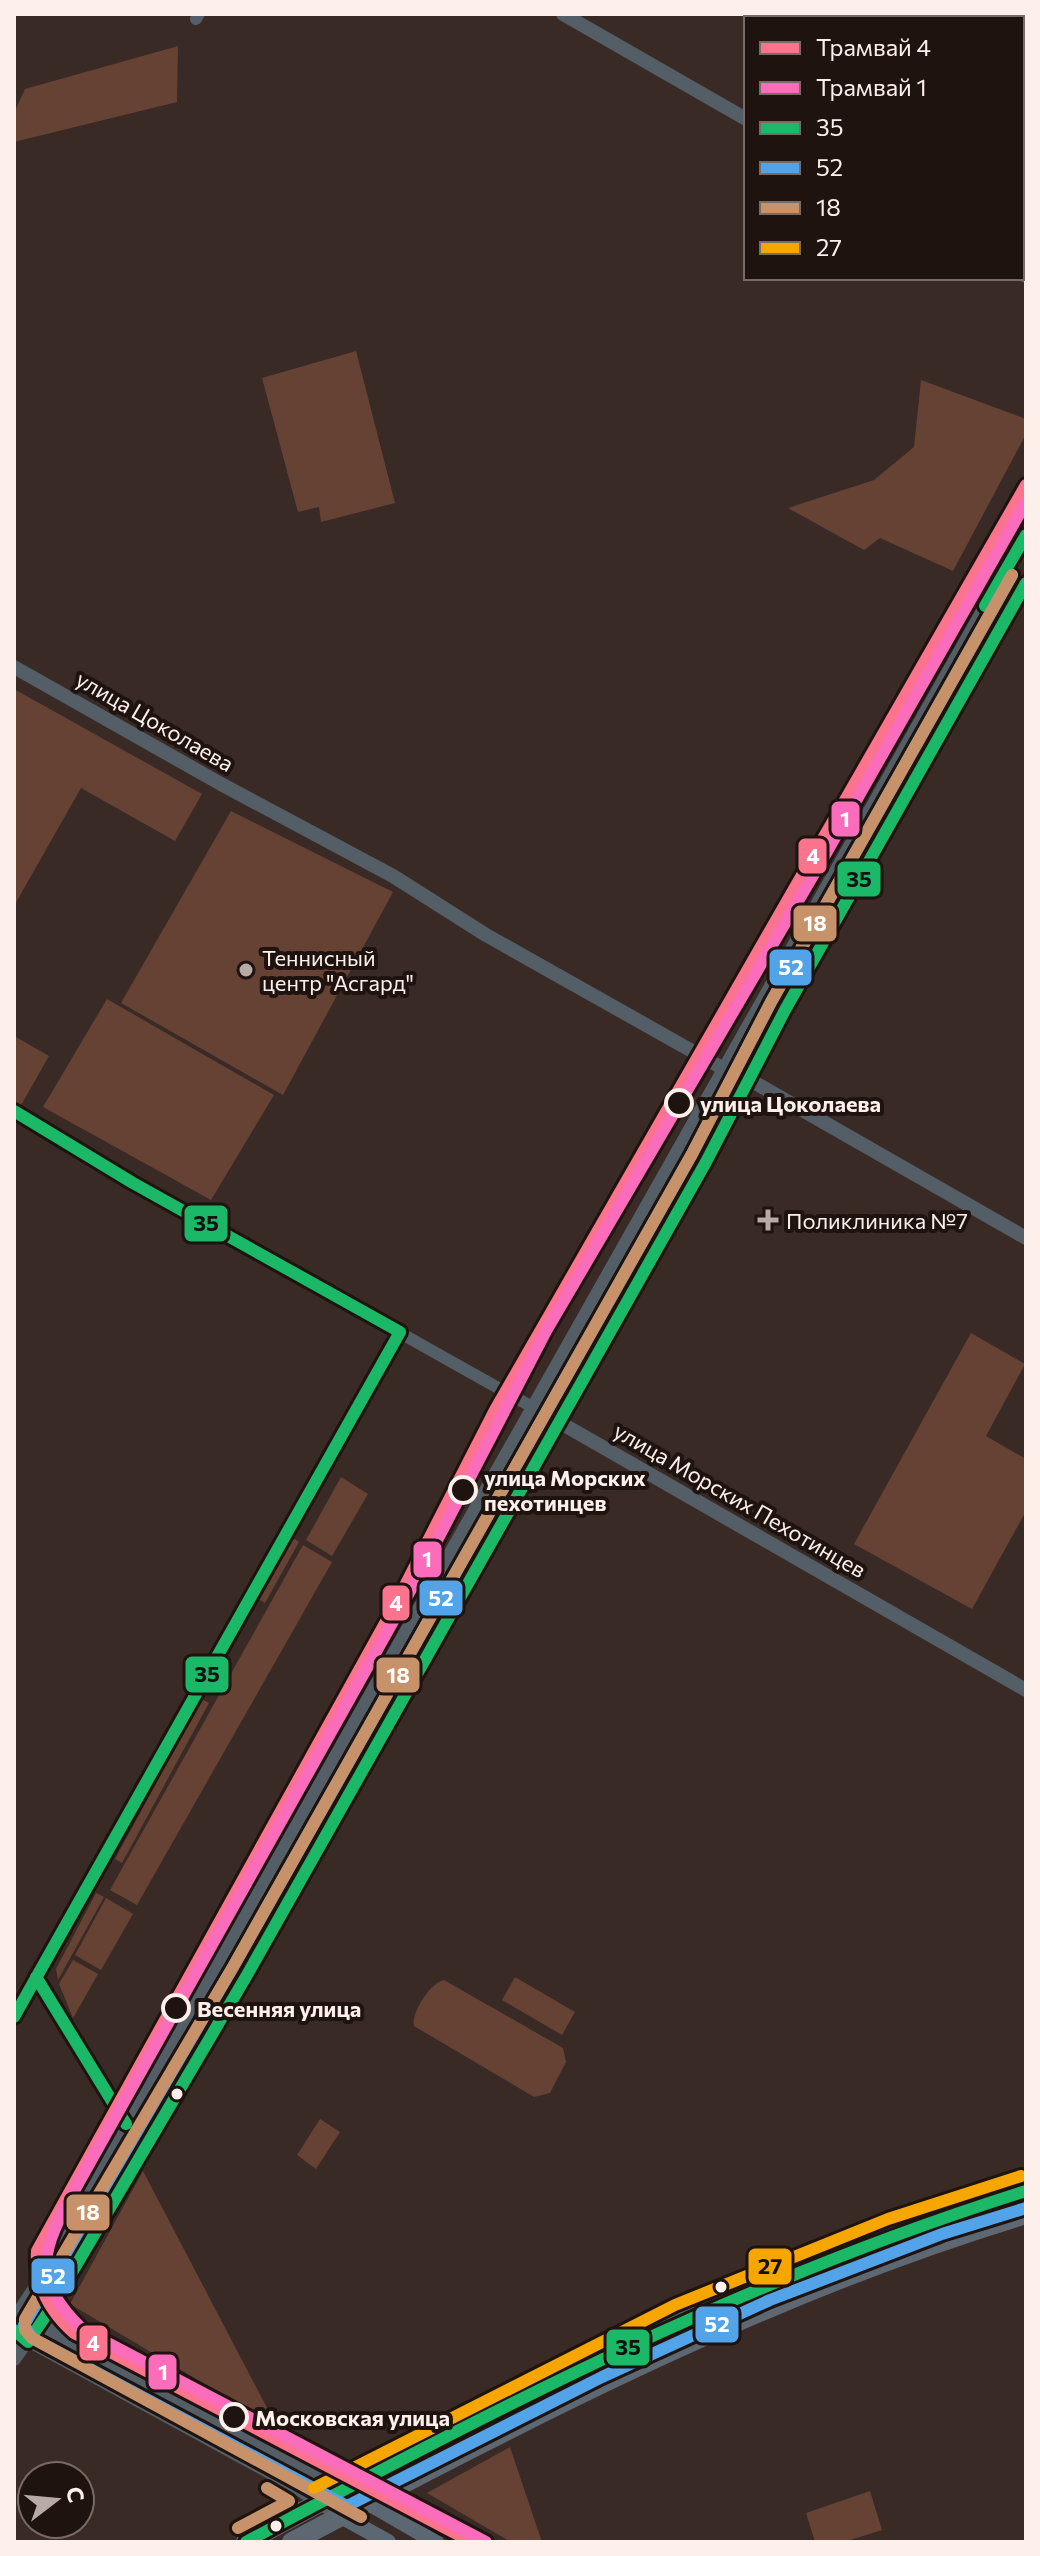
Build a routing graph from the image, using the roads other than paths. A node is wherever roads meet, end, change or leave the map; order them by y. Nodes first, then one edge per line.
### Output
1 (563, 14) edge
2 (744, 118) edge
3 (1026, 535) edge
4 (1026, 583) edge
5 (14, 667) edge
6 (724, 1069) junction
7 (750, 1080) junction
8 (14, 1111) edge
9 (1026, 1238) edge
10 (536, 1408) junction
11 (559, 1422) junction
12 (1026, 1690) edge
13 (1026, 2191) edge
14 (1026, 2214) edge
15 (14, 2320) edge
16 (40, 2324) junction
17 (14, 2328) edge
18 (28, 2342) junction
19 (14, 2359) edge
20 (346, 2490) junction
21 (321, 2502) junction
22 (369, 2503) junction
23 (341, 2516) junction
24 (246, 2542) edge
25 (292, 2542) edge
26 (388, 2542) edge
27 (436, 2542) edge

1 - 2 street
3 - 6 street
4 - 7 street
5 - 6 street, улица Цоколаева
6 - 7 street, улица Цоколаева
6 - 10 street
7 - 9 street, улица Цоколаева
7 - 11 street
8 - 10 street, улица Морских Пехотинцев
10 - 11 street, улица Морских Пехотинцев
10 - 15 street
11 - 12 street, улица Морских Пехотинцев
11 - 16 street
13 - 20 highway
14 - 22 highway
16 - 17 street
16 - 18 street
16 - 20 street
17 - 18 street
18 - 19 street
18 - 21 street
20 - 21 highway
20 - 22 street
21 - 23 street
21 - 24 highway
22 - 23 highway
22 - 27 main road
23 - 25 highway
23 - 26 main road

